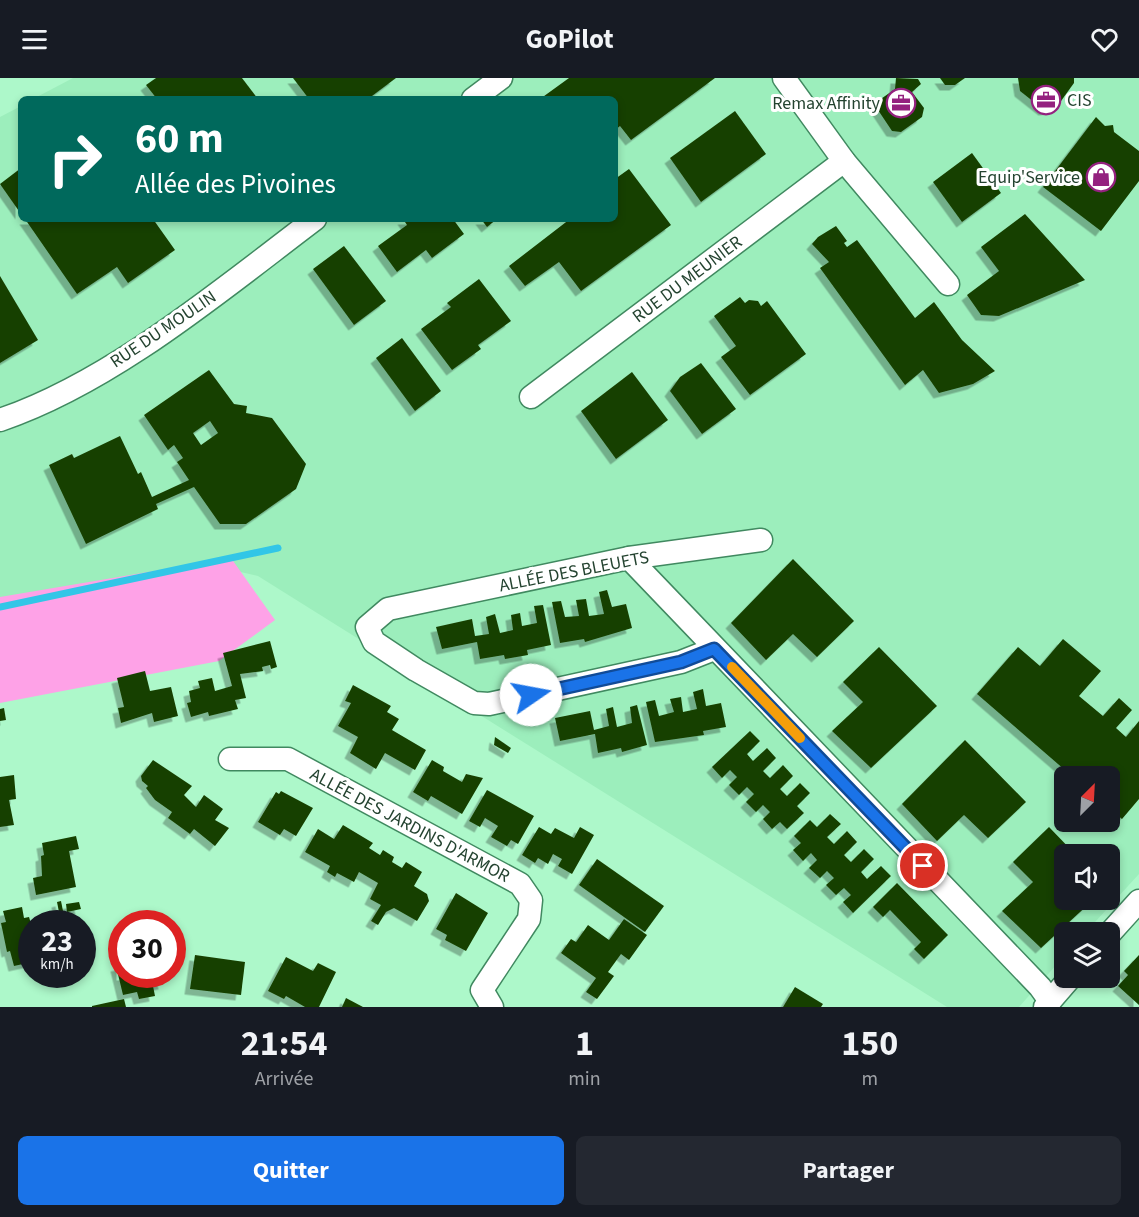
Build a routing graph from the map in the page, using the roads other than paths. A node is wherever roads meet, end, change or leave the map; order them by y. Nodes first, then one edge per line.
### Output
1 (501, 78) edge
2 (784, 78) edge
3 (477, 96) edge
4 (844, 160) junction
5 (311, 222) edge
6 (948, 284) dead end
7 (531, 397) dead end
8 (0, 420) edge
9 (761, 540) dead end
10 (629, 558) junction
11 (714, 649) junction
12 (230, 759) dead end
13 (1139, 900) edge
14 (1120, 922) edge
15 (1062, 988) edge
16 (1048, 1004) edge
17 (492, 1007) edge

1 - 3 street
2 - 4 street
4 - 6 street
4 - 7 street, RUE DU MEUNIER
5 - 8 street, RUE DU MOULIN
9 - 10 street, ALLÉE DES BLEUETS
10 - 11 street
10 - 11 street, ALLÉE DES BLEUETS
11 - 16 street
12 - 17 street, ALLÉE DES JARDINS D'ARMOR
13 - 14 street
15 - 16 street

